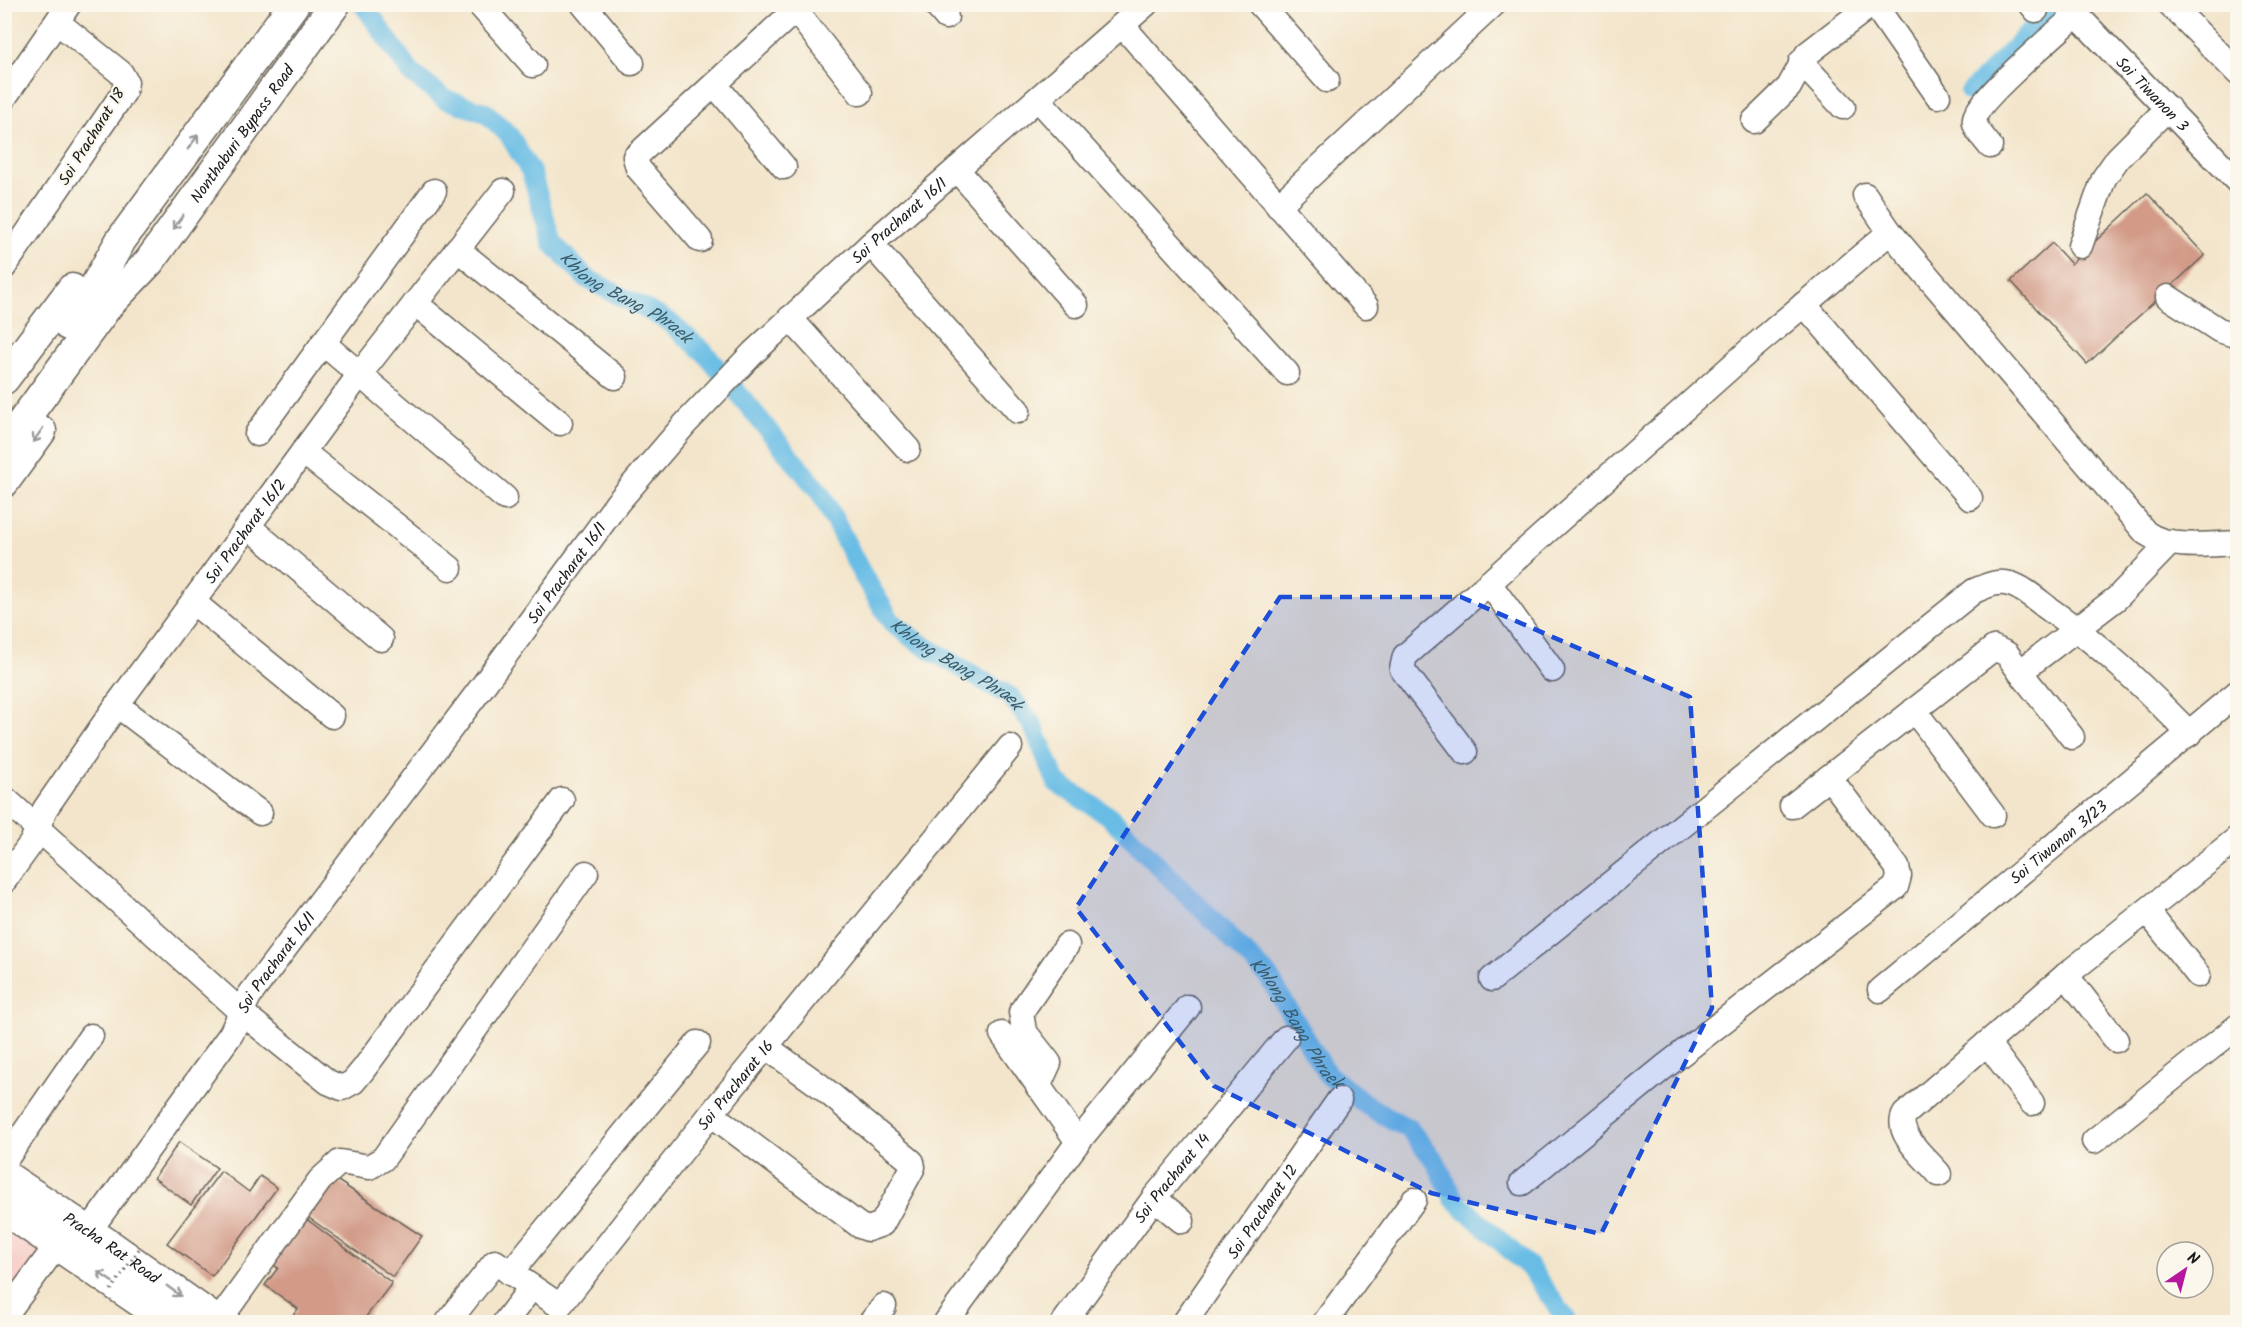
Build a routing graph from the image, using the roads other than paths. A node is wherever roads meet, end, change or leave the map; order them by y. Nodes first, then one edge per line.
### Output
1 (294, 4) edge
2 (335, 4) edge
3 (478, 4) edge
4 (1146, 4) edge
5 (1260, 4) edge
6 (1494, 4) edge
7 (2170, 4) edge
8 (1870, 5) edge
9 (799, 8) edge
10 (595, 9) edge
11 (2072, 10) edge
12 (63, 13) edge
13 (1123, 26) junction
14 (1801, 62) junction
15 (632, 63) dead end
16 (533, 66) dead end
17 (2238, 73) edge
18 (1327, 80) dead end
19 (716, 86) junction
20 (860, 93) dead end
21 (1938, 96) dead end
22 (4, 98) edge
23 (1039, 100) junction
24 (1843, 107) dead end
25 (2168, 108) junction
26 (1754, 121) dead end
27 (1990, 146) dead end
28 (783, 167) dead end
29 (958, 171) junction
30 (2238, 182) edge
31 (434, 190) dead end
32 (503, 191) dead end
33 (1865, 195) dead end
34 (1278, 206) junction
35 (1890, 232) junction
36 (700, 240) dead end
37 (870, 244) junction
38 (2080, 246) dead end
39 (457, 249) junction
40 (149, 262) junction
41 (4, 267) edge
42 (2168, 297) dead end
43 (415, 303) junction
44 (1804, 304) junction
45 (1076, 305) dead end
46 (1366, 306) dead end
47 (790, 318) junction
48 (2238, 336) edge
49 (323, 343) junction
50 (1287, 373) dead end
51 (360, 374) junction
52 (615, 377) dead end
53 (15, 398) edge
54 (1018, 411) dead end
55 (560, 423) dead end
56 (256, 434) dead end
57 (4, 447) edge
58 (908, 449) dead end
59 (303, 452) junction
60 (4, 482) edge
61 (505, 498) dead end
62 (1970, 498) dead end
63 (249, 527) junction
64 (2171, 542) junction
65 (2238, 543) edge
66 (450, 568) dead end
67 (1490, 583) junction
68 (193, 602) junction
69 (2079, 630) junction
70 (381, 639) dead end
71 (1552, 670) dead end
72 (2020, 672) junction
73 (2238, 692) edge
74 (117, 705) junction
75 (1914, 710) junction
76 (332, 716) dead end
77 (2190, 734) junction
78 (2072, 737) dead end
79 (1010, 747) dead end
80 (1465, 752) dead end
81 (1829, 777) junction
82 (4, 798) edge
83 (562, 800) dead end
84 (1792, 806) dead end
85 (260, 813) dead end
86 (1993, 815) dead end
87 (38, 827) junction
88 (2237, 840) edge
89 (586, 873) dead end
90 (4, 881) edge
91 (2147, 912) junction
92 (1067, 945) dead end
93 (2067, 975) junction
94 (2198, 975) dead end
95 (1492, 979) dead end
96 (1880, 990) dead end
97 (1188, 1007) dead end
98 (241, 1012) junction
99 (2238, 1026) edge
100 (1002, 1034) dead end
101 (91, 1036) dead end
102 (1286, 1038) dead end
103 (2116, 1040) dead end
104 (698, 1043) dead end
105 (1987, 1043) junction
106 (766, 1047) junction
107 (1038, 1086) junction
108 (1339, 1100) dead end
109 (2032, 1103) dead end
110 (711, 1114) junction
111 (2094, 1141) dead end
112 (1078, 1142) junction
113 (4, 1162) edge
114 (1939, 1174) dead end
115 (4, 1175) edge
116 (1522, 1183) dead end
117 (1154, 1198) junction
118 (1414, 1200) dead end
119 (4, 1209) edge
120 (1182, 1221) dead end
121 (89, 1231) junction
122 (57, 1245) junction
123 (510, 1273) junction
124 (531, 1288) junction
125 (4, 1317) edge
126 (218, 1322) edge
127 (170, 1323) edge
128 (448, 1323) edge
129 (505, 1323) edge
130 (946, 1323) edge
131 (1064, 1323) edge
132 (1185, 1323) edge
133 (1325, 1323) edge

53 -> 1 main road, Nonthaburi Bypass Road
2 -> 40 main road, Nonthaburi Bypass Road
3 - 16 street
4 - 13 street, Soi Pracharat 16/1
5 - 18 street
6 - 34 street
7 - 17 street
8 - 14 street
8 - 21 street
9 - 19 street
9 - 20 street
10 - 15 street
11 - 25 street, Soi Tiwanon 3
11 - 27 street
12 - 22 street
12 - 41 street, Soi Pracharat 18
13 - 23 street, Soi Pracharat 16/1
13 - 34 street
14 - 24 street
14 - 26 street
19 - 28 street
19 - 36 street
23 - 29 street, Soi Pracharat 16/1
23 - 50 street
25 - 30 street, Soi Tiwanon 3
25 - 38 street
29 - 37 street, Soi Pracharat 16/1
29 - 45 street
31 - 49 street
32 - 39 street, Soi Pracharat 16/2
33 - 35 street
34 - 46 street
35 - 44 street
35 - 64 street
37 - 47 street, Soi Pracharat 16/1
37 - 54 street
39 - 43 street, Soi Pracharat 16/2
39 - 52 street
40 - 53 main road, Nonthaburi Bypass Road
40 -> 60 main road, Nonthaburi Bypass Road
42 - 48 street
43 - 51 street, Soi Pracharat 16/2
43 - 55 street
44 - 62 street
44 - 67 street
47 - 58 street
47 - 98 street, Soi Pracharat 16/1
49 - 51 street
49 - 56 street
51 - 59 street, Soi Pracharat 16/2
51 - 61 street
53 - 57 main road, Nonthaburi Bypass Road
59 - 63 street, Soi Pracharat 16/2
59 - 66 street
63 - 68 street, Soi Pracharat 16/2
63 - 70 street
64 - 65 street
64 - 69 street
67 - 71 street
67 - 80 street
68 - 74 street, Soi Pracharat 16/2
68 - 76 street
69 - 72 street
69 - 77 street
69 - 95 street
72 - 75 street
72 - 78 street
73 - 77 street, Soi Tiwanon 3/23
74 - 85 street
74 - 87 street, Soi Pracharat 16/2
75 - 81 street
75 - 86 street
77 - 96 street, Soi Tiwanon 3/23
79 - 106 street, Soi Pracharat 16
81 - 84 street
81 - 116 street
82 - 87 street
83 - 98 street
87 - 90 street, Soi Pracharat 16/2
87 - 98 street
88 - 91 street
89 - 126 street
91 - 93 street
91 - 94 street
92 - 107 street
93 - 103 street
93 - 105 street
97 - 112 street
98 - 121 street, Soi Pracharat 16/1
99 - 111 street
100 - 107 street
101 - 113 street
102 - 117 street, Soi Pracharat 14
104 - 123 street
105 - 109 street
105 - 114 street
106 - 110 street, Soi Pracharat 16
106 - 110 street
107 - 112 street
108 - 132 street, Soi Pracharat 12
110 - 124 street, Soi Pracharat 16
112 - 130 street
115 - 121 main road, Pracha Rat Road
117 - 120 street
117 - 131 street, Soi Pracharat 14
118 - 133 street
119 - 122 main road, Pracha Rat Road
121 -> 126 main road, Pracha Rat Road
122 - 125 street
127 -> 122 main road, Pracha Rat Road
123 - 124 street, Soi Pracharat 16
123 - 128 street, Soi Pracharat 16
124 - 129 street

